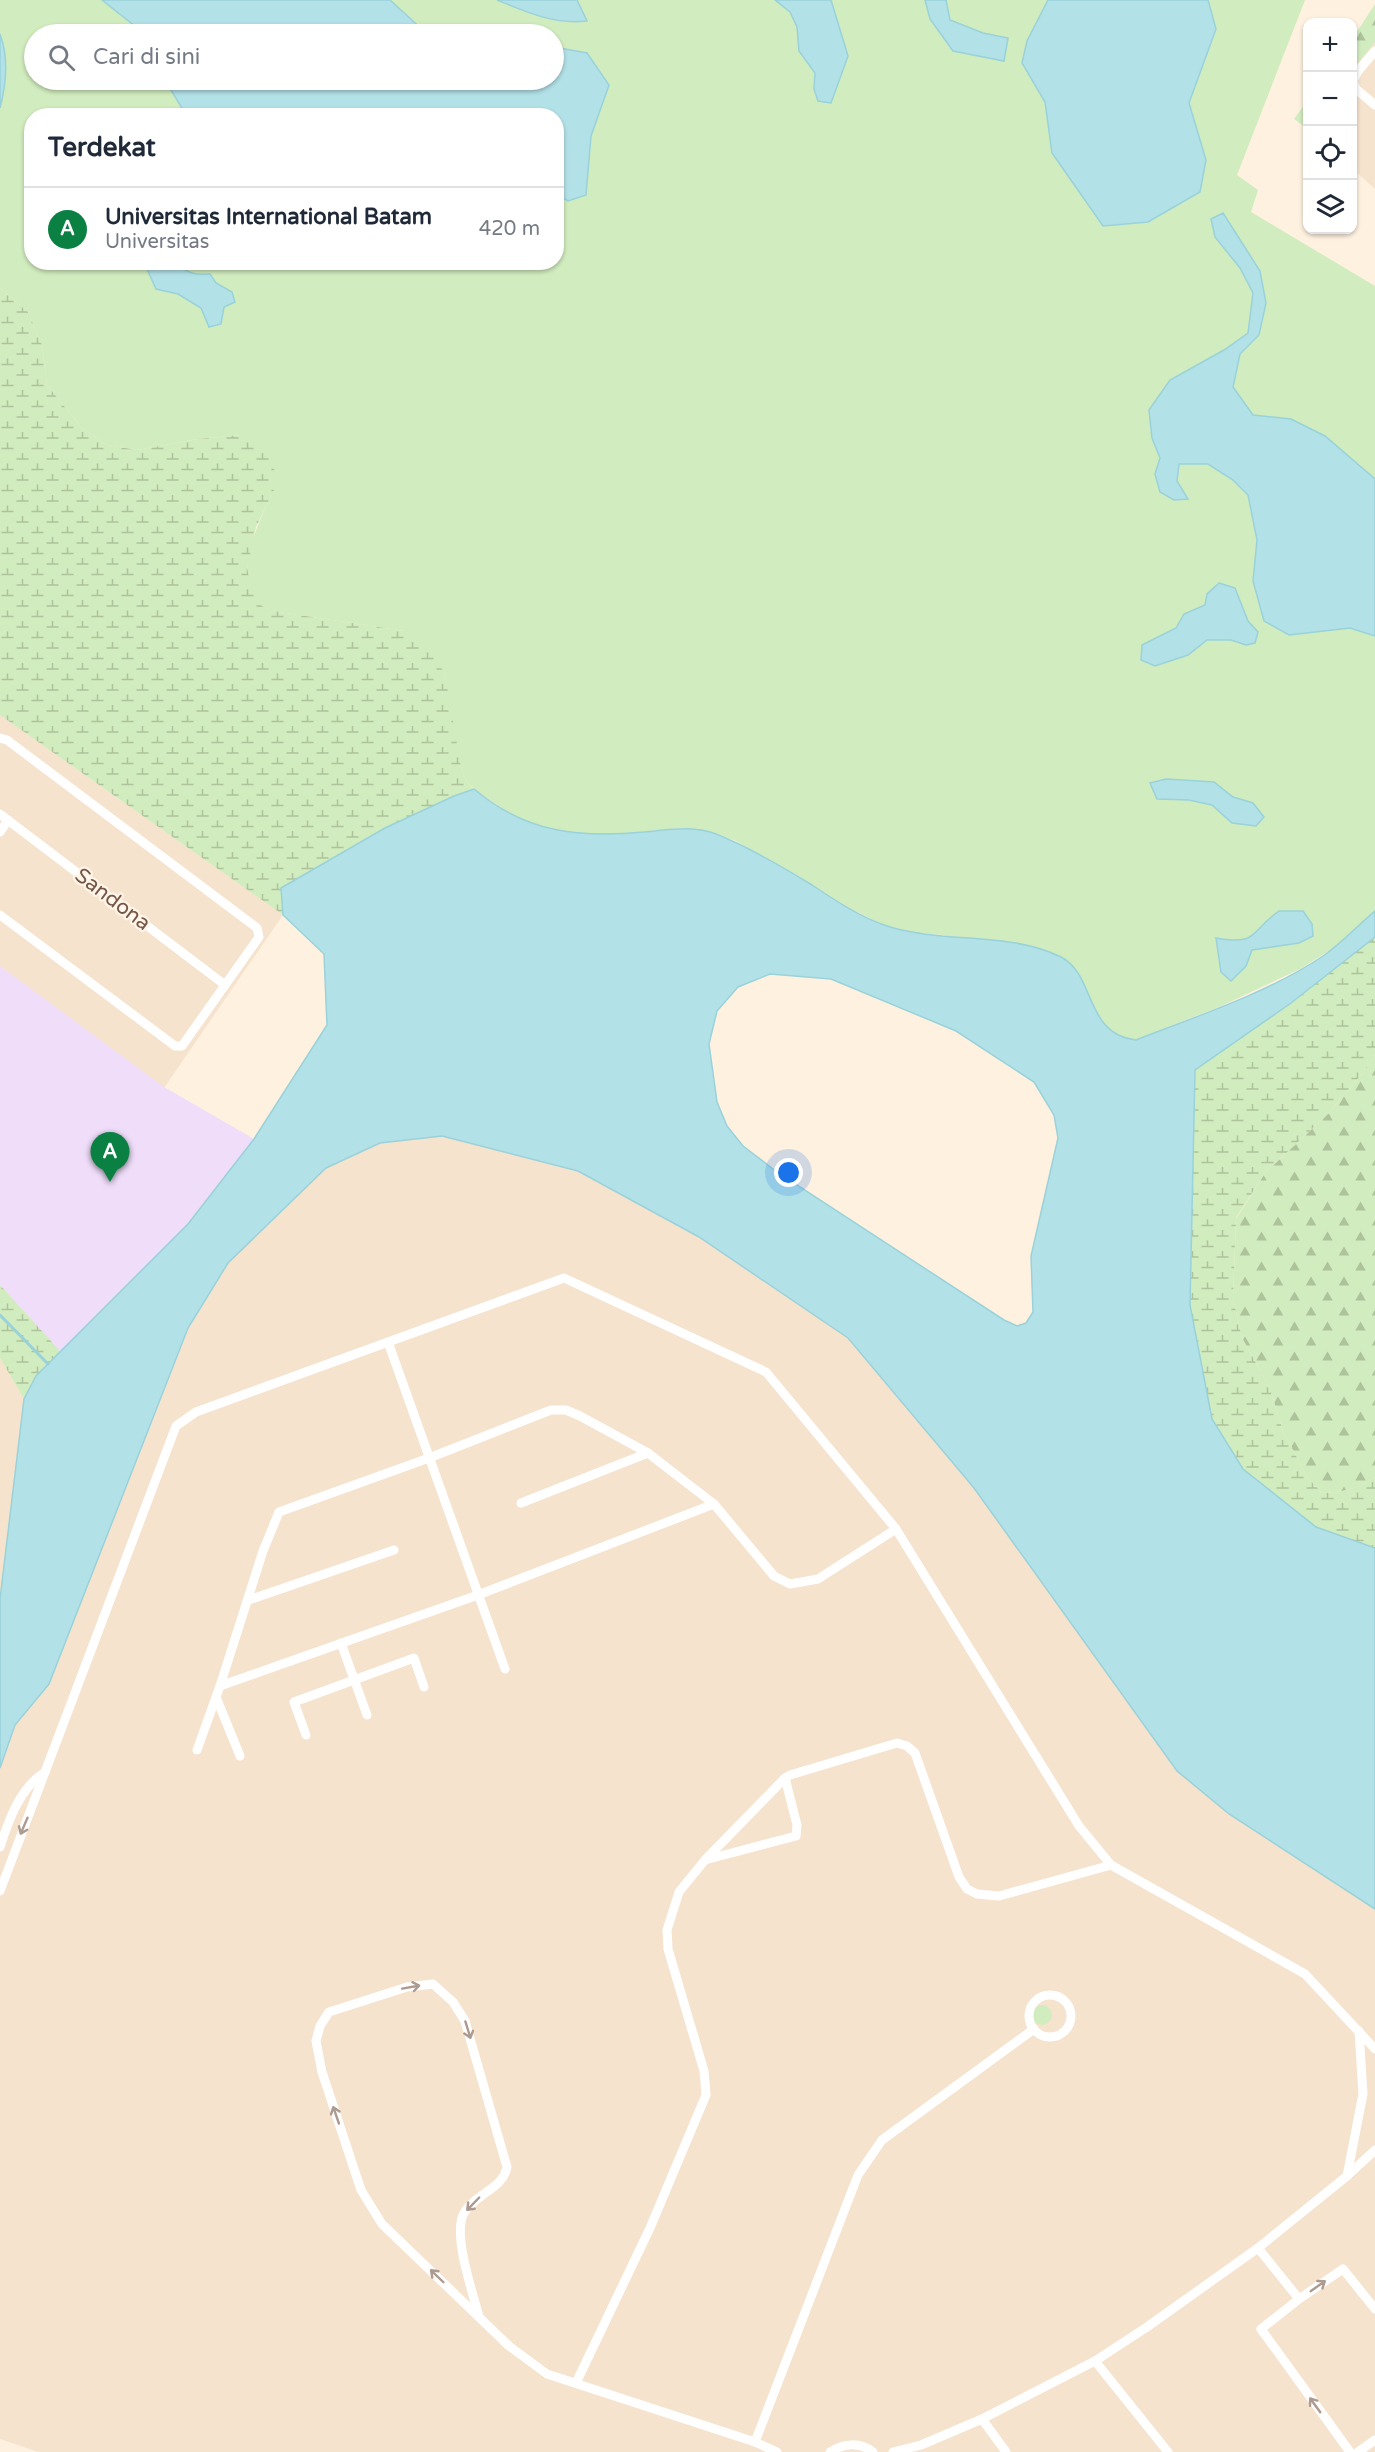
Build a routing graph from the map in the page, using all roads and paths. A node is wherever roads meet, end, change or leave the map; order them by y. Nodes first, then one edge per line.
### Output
1 (1375, 51) edge
2 (1375, 105) edge
3 (0, 738) edge
4 (0, 813) edge
5 (8, 820) junction
6 (0, 832) edge
7 (0, 915) edge
8 (225, 985) junction
9 (388, 1342) junction
10 (648, 1453) junction
11 (429, 1458) junction
12 (521, 1503) dead end
13 (714, 1504) junction
14 (896, 1529) junction
15 (394, 1550) dead end
16 (478, 1595) junction
17 (249, 1600) junction
18 (341, 1643) junction
19 (505, 1668) dead end
20 (355, 1680) junction
21 (220, 1686) junction
22 (424, 1687) dead end
23 (216, 1697) junction
24 (367, 1715) dead end
25 (306, 1735) dead end
26 (197, 1750) dead end
27 (240, 1756) dead end
28 (45, 1772) junction
29 (785, 1778) junction
30 (0, 1847) edge
31 (705, 1860) junction
32 (1112, 1865) junction
33 (0, 1891) edge
34 (1034, 2029) junction
35 (1359, 2031) junction
36 (1375, 2049) edge
37 (1375, 2150) edge
38 (1347, 2176) junction
39 (1258, 2248) junction
40 (1299, 2299) junction
41 (1375, 2309) edge
42 (479, 2317) junction
43 (1095, 2361) junction
44 (576, 2383) junction
45 (982, 2419) junction
46 (1375, 2440) edge
47 (755, 2442) junction
48 (921, 2445) junction
49 (777, 2452) edge
50 (830, 2452) edge
51 (873, 2452) edge
52 (893, 2452) edge
53 (912, 2452) edge
54 (1006, 2452) edge
55 (1168, 2452) edge
56 (1350, 2452) edge
57 (1358, 2452) edge

1 - 2 street
3 - 8 street
4 - 5 street, Sandona
5 - 6 street
5 - 8 street, Sandona
7 - 8 street
9 - 11 street
9 - 14 street
9 - 28 street
10 - 11 street
10 - 12 street
10 - 13 street
11 - 16 street
11 - 17 street
13 - 14 street
13 - 16 street
14 - 32 street
15 - 17 street
16 - 18 street
16 - 19 street
17 - 21 street
18 - 20 street
18 - 21 street
20 - 22 street
20 - 24 street
20 - 25 street
21 - 23 street
23 - 26 street
23 - 27 street
28 - 30 street
28 -> 33 street
29 - 31 street
29 - 31 street
29 - 32 street
31 - 44 street
32 - 35 street
34 - 34 street
34 - 47 street
35 - 36 street
35 - 38 street
37 - 38 street
38 - 39 street
39 - 40 street
39 - 43 street
40 -> 41 street
56 -> 40 street
42 -> 42 street
42 - 44 street
43 - 45 street
43 - 55 street
44 - 47 street
45 - 48 street
45 - 54 street
46 - 57 street
47 - 49 street
48 - 52 street
48 - 53 street
50 - 51 street

